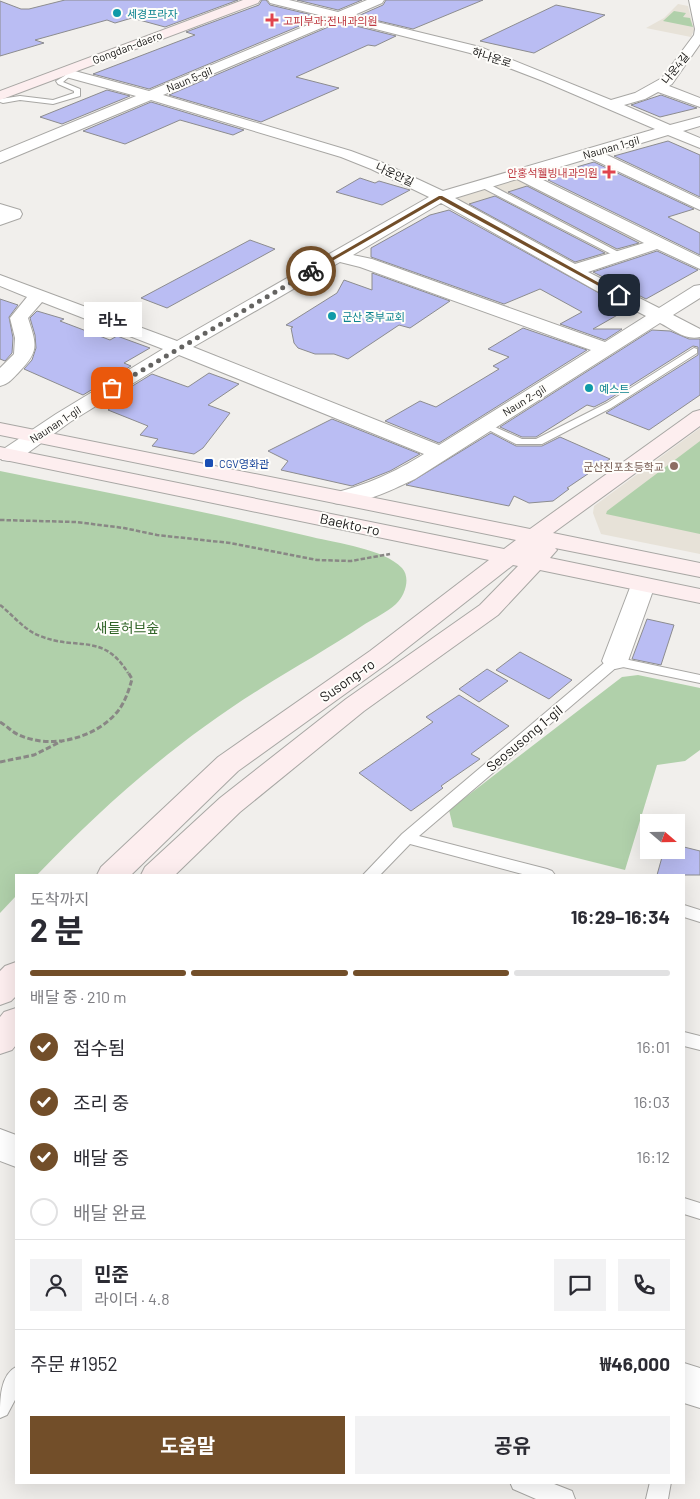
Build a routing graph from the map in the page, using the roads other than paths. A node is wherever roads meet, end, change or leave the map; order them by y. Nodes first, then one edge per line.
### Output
1 (228, 0) edge
2 (254, 0) edge
3 (274, 0) edge
4 (378, 0) edge
5 (695, 0) edge
6 (212, 4) edge
7 (338, 16) junction
8 (196, 21) junction
9 (700, 30) edge
10 (69, 79) junction
11 (0, 82) edge
12 (659, 87) junction
13 (149, 96) junction
14 (1, 97) edge
15 (612, 104) junction
16 (700, 104) edge
17 (700, 121) edge
18 (670, 130) junction
19 (700, 143) edge
20 (592, 153) junction
21 (0, 158) edge
22 (519, 174) junction
23 (482, 184) junction
24 (440, 197) junction
25 (700, 204) edge
26 (0, 209) edge
27 (0, 220) edge
28 (657, 244) junction
29 (620, 255) junction
30 (336, 256) junction
31 (700, 264) edge
32 (574, 270) junction
33 (0, 280) edge
34 (700, 290) edge
35 (38, 295) junction
36 (659, 315) junction
37 (697, 345) edge
38 (178, 348) junction
39 (607, 349) junction
40 (0, 380) edge
41 (700, 416) edge
42 (484, 426) junction
43 (0, 429) edge
44 (36, 436) junction
45 (440, 453) junction
46 (5, 454) edge
47 (342, 498) junction
48 (544, 538) junction
49 (402, 544) junction
50 (509, 557) junction
51 (535, 562) junction
52 (700, 570) edge
53 (643, 585) junction
54 (700, 596) edge
55 (429, 619) junction
56 (615, 661) junction
57 (700, 679) edge
58 (407, 838) junction
59 (113, 874) edge
60 (157, 874) edge
61 (373, 874) edge
62 (543, 874) edge
63 (685, 912) edge
64 (700, 916) edge
65 (15, 976) edge
66 (0, 992) edge
67 (15, 1023) edge
68 (685, 1039) edge
69 (0, 1040) edge
70 (700, 1044) edge
71 (0, 1145) edge
72 (15, 1151) edge
73 (685, 1206) edge
74 (700, 1211) edge
75 (15, 1379) edge
76 (685, 1382) edge
77 (700, 1388) edge
78 (0, 1408) edge
79 (525, 1484) edge
80 (661, 1484) edge
81 (564, 1499) edge
82 (658, 1499) edge

1 - 6 street, Gongdan-daero
2 - 8 street, Gongdan-daero
3 - 7 street, 하나운로
4 - 7 street, Naun 5-gil
5 - 9 street, 나운4길
6 - 11 street
6 - 14 street, Gongdan-daero
7 - 13 street, Naun 5-gil
7 - 15 street, 하나운로
8 - 10 street
8 - 14 street, Gongdan-daero
9 - 12 street, 나운4길
10 - 13 street, 나운안길
10 - 14 street
10 - 14 lane
12 - 15 street, 나운4길
12 - 16 street
13 - 21 street, Naun 5-gil
13 - 24 street, 나운안길
15 - 18 street, 하나운로
17 - 18 street, Naunan 1-gil
18 - 19 street, 하나운로
18 - 20 street, Naunan 1-gil
20 - 22 street, Naunan 1-gil
20 - 25 street
22 - 23 street, Naunan 1-gil
22 - 28 street
23 - 24 street, Naunan 1-gil
23 - 29 lane
24 - 30 street, Naunan 1-gil
24 - 32 street, 나운안길
26 - 27 street
28 - 29 street
28 - 31 street
29 - 32 street
30 - 38 street, Naunan 1-gil
30 - 39 street
32 - 36 street, 나운안길
33 - 35 street
34 - 36 street, Naun 2-gil
35 - 38 street
35 - 40 street
36 - 37 street, 나운안길
36 - 39 street, Naun 2-gil
37 - 42 lane
38 - 44 street, Naunan 1-gil
38 - 45 street
39 - 42 street, Naun 2-gil
41 - 48 street, Susong-ro
42 - 45 street, Naun 2-gil
43 - 44 street, Baekto-ro
44 - 46 street, Naunan 1-gil
44 - 47 street, Baekto-ro
45 - 47 street, Naun 2-gil
46 - 49 street, Baekto-ro
47 - 48 street, Baekto-ro
48 - 50 street, Susong-ro
48 - 51 street, Susong-ro
48 - 52 street, Baekto-ro
49 - 50 street, Baekto-ro
49 - 55 street
50 - 51 street, Baekto-ro
50 - 55 street, Susong-ro
51 - 53 street, Baekto-ro
51 - 60 street, Susong-ro
53 - 54 street, Baekto-ro
53 - 56 street
55 - 59 street, Susong-ro
56 - 57 lane
56 - 58 lane, Seosusong 1-gil
58 - 61 lane, Seosusong 1-gil
58 - 62 lane
63 - 64 lane
65 - 66 street
67 - 69 street
68 - 70 lane
71 - 72 street
73 - 74 lane
75 - 78 lane
76 - 77 street
79 - 81 lane
80 - 82 lane

